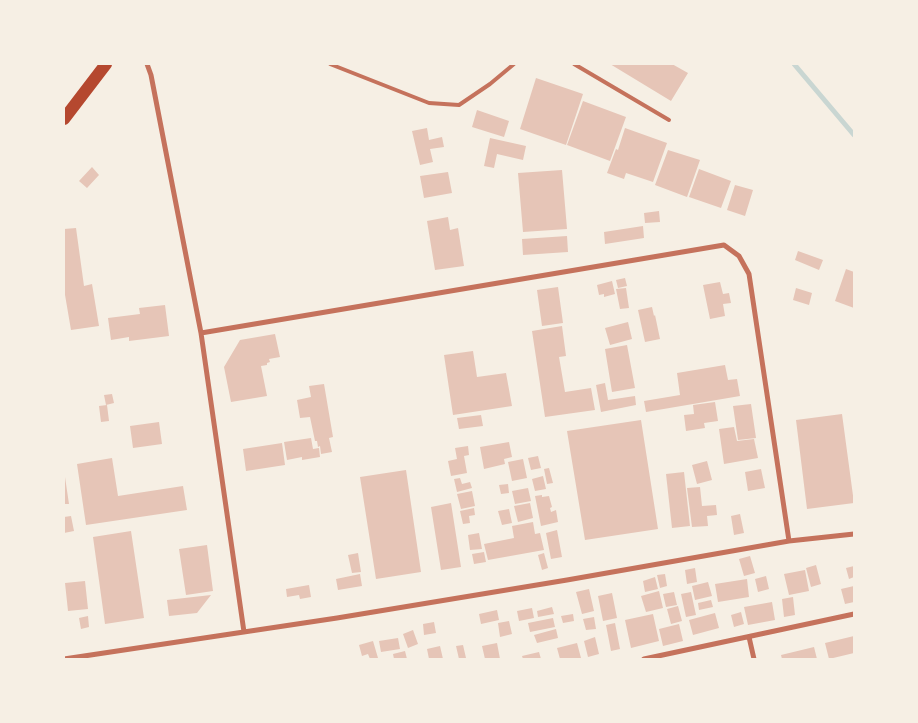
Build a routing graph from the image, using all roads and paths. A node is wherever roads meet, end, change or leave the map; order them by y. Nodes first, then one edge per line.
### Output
1 (106, 64) edge
2 (147, 64) edge
3 (330, 64) edge
4 (514, 64) edge
5 (574, 64) edge
6 (64, 119) edge
7 (669, 120) dead end
8 (201, 333) junction
9 (854, 534) edge
10 (789, 541) junction
11 (854, 614) edge
12 (244, 632) junction
13 (749, 637) junction
14 (64, 659) edge
15 (644, 659) edge
16 (754, 659) edge

1 - 6 main road
2 - 8 street
3 - 4 lane
5 - 7 lane
8 - 10 street
8 - 12 street
9 - 10 street
10 - 12 street
11 - 13 street
12 - 14 street
13 - 15 street
13 - 16 street

